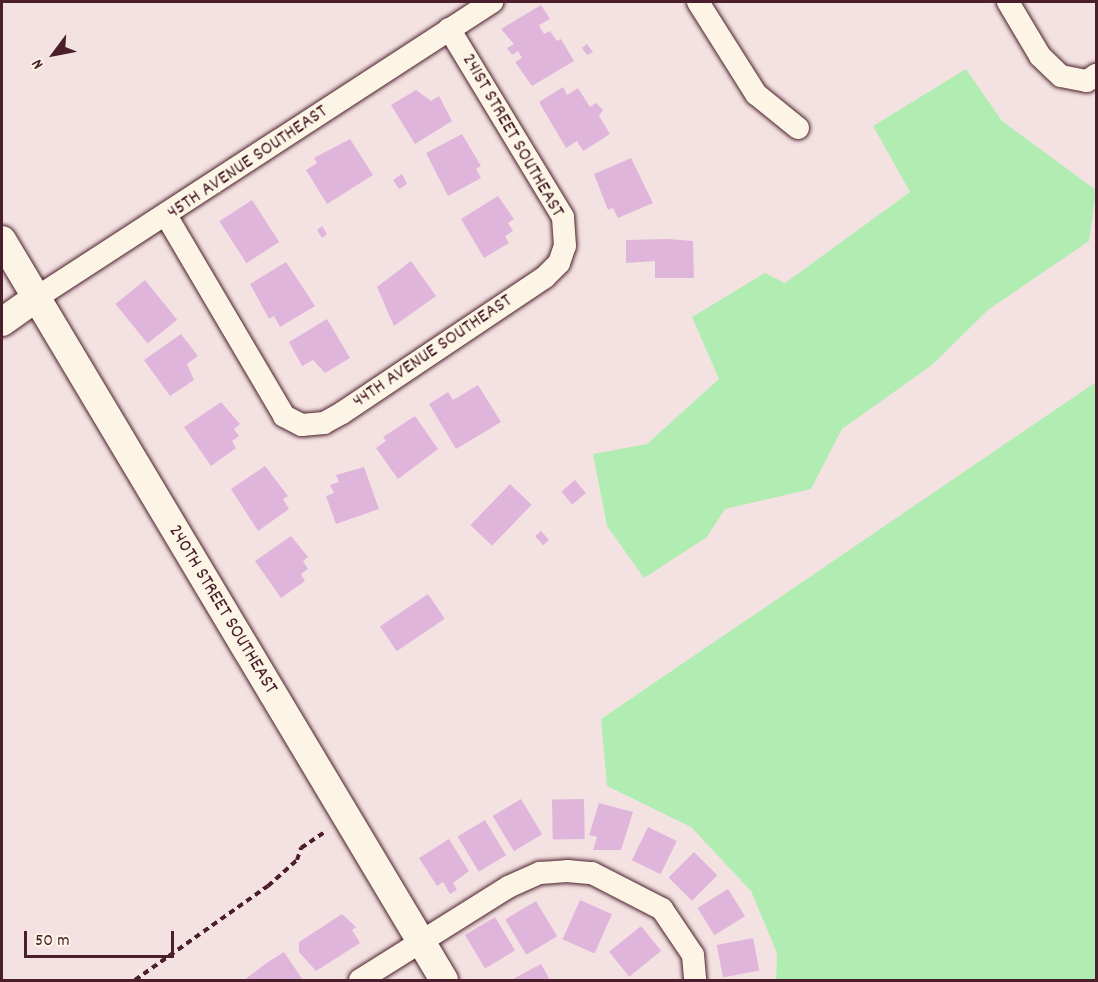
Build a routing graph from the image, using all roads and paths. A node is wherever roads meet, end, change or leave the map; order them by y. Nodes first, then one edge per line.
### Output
1 (492, 2) edge
2 (698, 2) edge
3 (1008, 2) edge
4 (449, 29) junction
5 (1096, 75) edge
6 (798, 128) dead end
7 (167, 217) junction
8 (2, 240) edge
9 (565, 246) joint
10 (36, 298) junction
11 (2, 322) edge
12 (323, 833) dead end
13 (419, 941) junction
14 (135, 981) edge
15 (360, 981) edge
16 (444, 981) edge
17 (695, 981) edge

1 - 4 street, 45TH AVENUE SOUTHEAST
2 - 6 street
3 - 5 street
4 - 7 street, 45TH AVENUE SOUTHEAST
4 - 9 street, 241ST STREET SOUTHEAST
7 - 9 street, 44TH AVENUE SOUTHEAST
7 - 10 street, 45TH AVENUE SOUTHEAST
8 - 10 street, 240TH STREET SOUTHEAST
10 - 11 street, 45TH AVENUE SOUTHEAST
10 - 13 street, 240TH STREET SOUTHEAST
12 - 14 path
13 - 15 street
13 - 16 street, 240TH STREET SOUTHEAST
13 - 17 street

